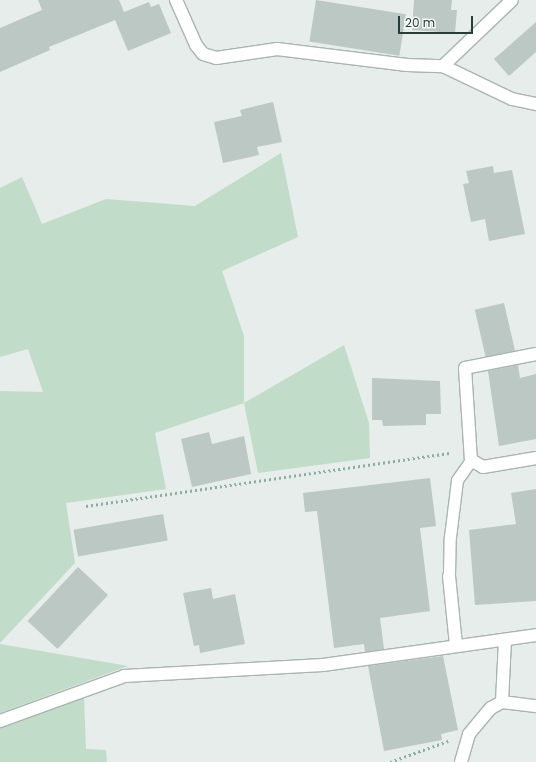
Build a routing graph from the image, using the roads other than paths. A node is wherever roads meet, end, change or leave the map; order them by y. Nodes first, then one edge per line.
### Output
1 (176, 0) edge
2 (512, 0) edge
3 (443, 66) junction
4 (536, 104) edge
5 (536, 354) edge
6 (471, 455) junction
7 (536, 458) edge
8 (449, 576) joint
9 (536, 636) edge
10 (506, 640) junction
11 (456, 645) junction
12 (502, 702) junction
13 (536, 706) edge
14 (0, 721) edge
15 (461, 762) edge

1 - 3 street
2 - 3 street
3 - 4 street
5 - 6 street
6 - 7 street
6 - 8 lane
8 - 11 street
9 - 10 street
10 - 11 street
10 - 12 street
11 - 14 street
12 - 13 street
12 - 15 street

